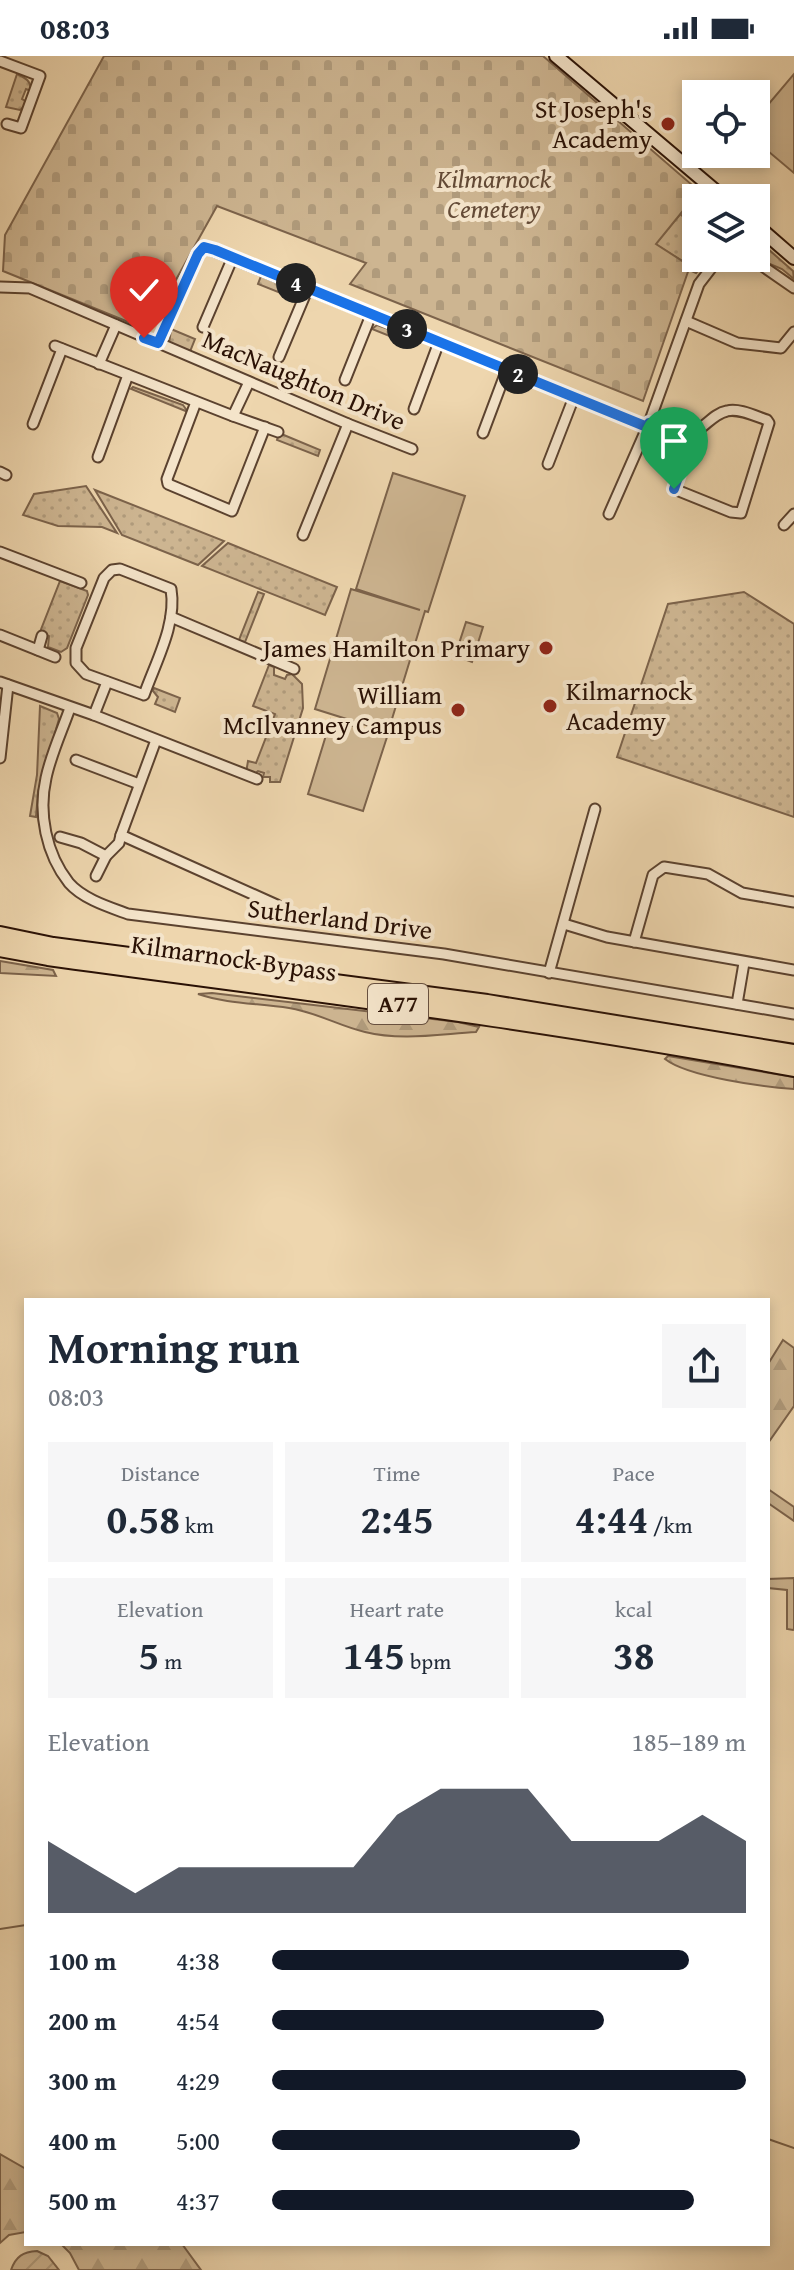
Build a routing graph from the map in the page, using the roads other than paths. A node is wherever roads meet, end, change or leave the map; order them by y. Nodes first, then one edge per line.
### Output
1 (556, 56) edge
2 (0, 61) edge
3 (7, 124) dead end
4 (707, 184) edge
5 (770, 237) edge
6 (233, 257) junction
7 (794, 258) edge
8 (770, 271) edge
9 (708, 272) edge
10 (0, 287) edge
11 (308, 288) junction
12 (794, 288) edge
13 (371, 315) junction
14 (686, 321) junction
15 (116, 325) junction
16 (203, 327) dead end
17 (794, 332) edge
18 (439, 342) junction
19 (158, 343) junction
20 (279, 357) dead end
21 (99, 364) junction
22 (507, 369) junction
23 (128, 375) junction
24 (345, 380) dead end
25 (249, 382) junction
26 (574, 397) junction
27 (196, 402) junction
28 (414, 409) dead end
29 (233, 416) junction
30 (33, 424) dead end
31 (348, 424) junction
32 (648, 425) junction
33 (265, 427) junction
34 (278, 432) dead end
35 (483, 433) dead end
36 (686, 435) junction
37 (412, 449) dead end
38 (98, 457) dead end
39 (548, 464) dead end
40 (609, 514) dead end
41 (794, 514) edge
42 (784, 525) dead end
43 (303, 535) dead end
44 (0, 552) edge
45 (69, 564) dead end
46 (65, 577) junction
47 (81, 583) dead end
48 (171, 617) junction
49 (0, 635) edge
50 (42, 636) dead end
51 (38, 650) junction
52 (55, 657) dead end
53 (294, 669) dead end
54 (107, 682) junction
55 (4, 684) edge
56 (70, 708) junction
57 (94, 715) junction
58 (156, 740) junction
59 (0, 758) edge
60 (76, 760) dead end
61 (257, 779) dead end
62 (139, 784) junction
63 (595, 809) dead end
64 (121, 835) junction
65 (60, 837) dead end
66 (106, 856) junction
67 (96, 876) dead end
68 (794, 902) edge
69 (277, 905) dead end
70 (564, 924) junction
71 (0, 935) edge
72 (634, 942) junction
73 (0, 948) edge
74 (744, 963) junction
75 (794, 970) edge
76 (549, 973) junction
77 (737, 1004) junction
78 (794, 1014) edge
79 (794, 1053) edge
80 (794, 1068) edge

1 - 4 main road
2 - 3 street
5 - 7 main road
6 - 11 street
6 - 16 street
6 - 19 street
8 - 12 street
9 - 14 street
10 - 15 street, MacNaughton Drive
11 - 13 street
11 - 20 street
13 - 18 street
13 - 24 street
14 - 17 street
14 - 32 street
15 - 19 street, MacNaughton Drive
15 - 21 street
18 - 22 street
18 - 28 street
19 - 25 street, MacNaughton Drive
21 - 23 street
21 - 30 street
22 - 26 street
22 - 35 street
23 - 27 street
23 - 38 street
25 - 29 street
25 - 31 street, MacNaughton Drive
26 - 32 street
26 - 39 street
27 - 29 street
27 - 33 street
29 - 33 street
31 - 37 street, MacNaughton Drive
31 - 43 street
32 - 36 street
32 - 40 street
33 - 34 street
36 - 36 street
41 - 42 street
44 - 46 street
45 - 46 street
46 - 47 street
48 - 53 street
48 - 54 street
48 - 54 street
49 - 51 street
50 - 51 street
51 - 52 street
54 - 57 street
55 - 56 street
55 - 59 street
56 - 57 street
56 - 76 street, Sutherland Drive
57 - 58 street
58 - 61 street
58 - 62 street
60 - 62 street
62 - 64 street
63 - 70 street
64 - 66 street
64 - 69 street
65 - 66 street
66 - 67 street
68 - 72 street
70 - 72 street
70 - 76 street
71 - 79 highway, Kilmarnock Bypass / A77
72 - 74 street
73 - 80 highway, Kilmarnock Bypass / A77
74 - 75 street
74 - 77 street
76 - 77 street, Sutherland Drive
77 - 78 street, Sutherland Drive

